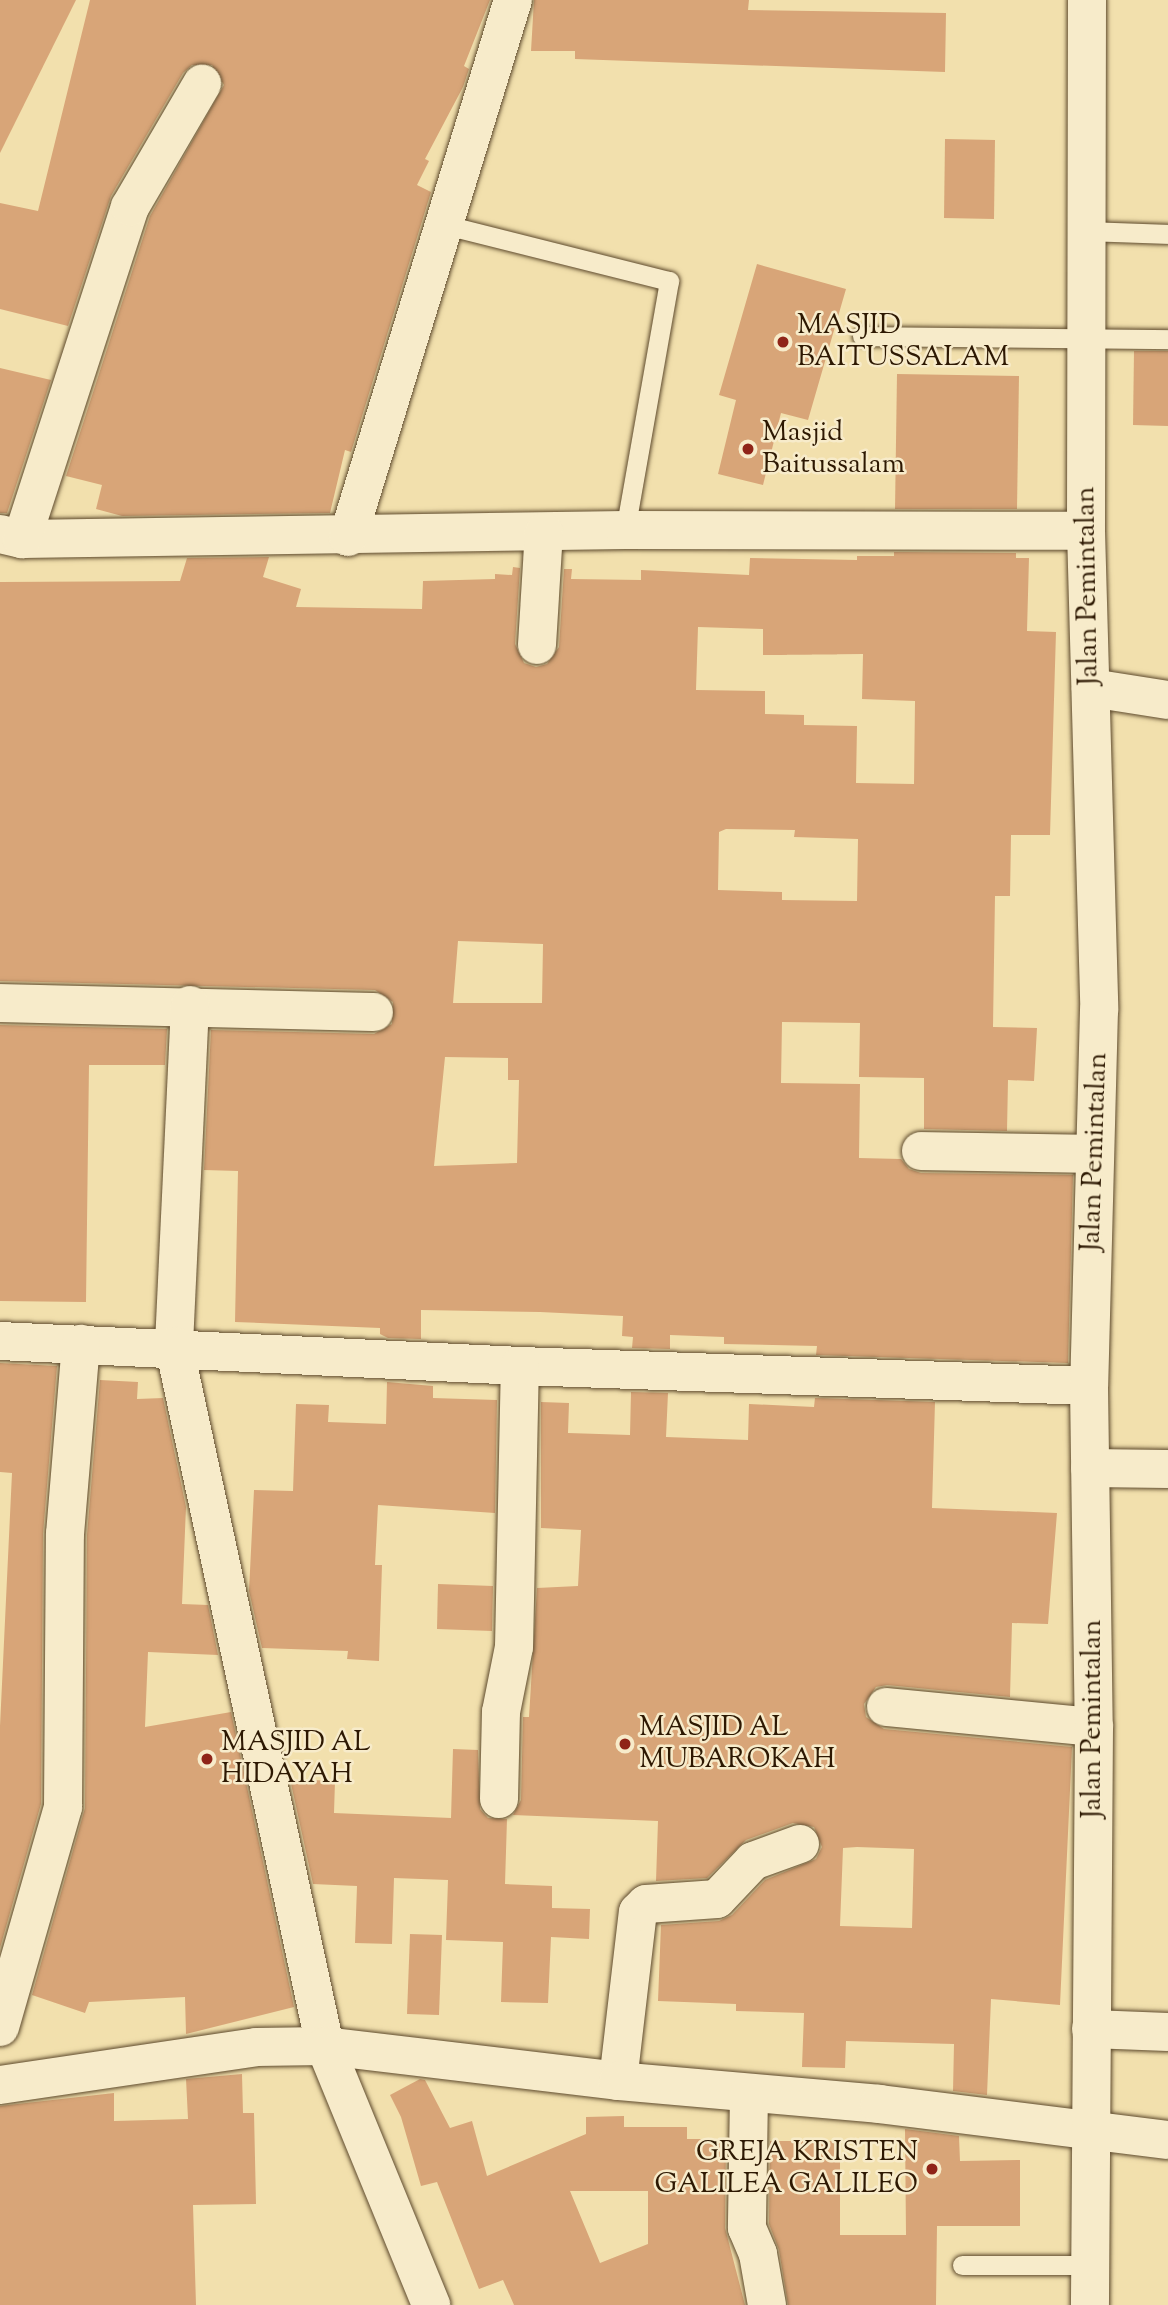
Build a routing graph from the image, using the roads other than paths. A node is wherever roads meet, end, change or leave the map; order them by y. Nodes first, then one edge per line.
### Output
1 (513, 0) edge
2 (1087, 0) edge
3 (202, 84) dead end
4 (446, 225) junction
5 (1088, 231) junction
6 (1168, 234) edge
7 (862, 336) dead end
8 (1086, 336) junction
9 (1168, 339) edge
10 (625, 530) junction
11 (1086, 531) junction
12 (544, 532) junction
13 (11, 536) edge
14 (348, 537) junction
15 (537, 645) dead end
16 (1091, 688) junction
17 (1168, 700) edge
18 (0, 1003) edge
19 (190, 1005) junction
20 (374, 1013) dead end
21 (921, 1151) dead end
22 (1095, 1154) junction
23 (0, 1341) edge
24 (81, 1343) junction
25 (174, 1346) junction
26 (520, 1366) junction
27 (1088, 1386) junction
28 (1090, 1468) junction
29 (1168, 1469) edge
30 (886, 1707) dead end
31 (1094, 1727) junction
32 (499, 1799) dead end
33 (800, 1844) dead end
34 (0, 2027) edge
35 (1091, 2029) junction
36 (1168, 2032) edge
37 (325, 2046) junction
38 (618, 2081) junction
39 (0, 2085) edge
40 (749, 2094) junction
41 (1090, 2133) junction
42 (1168, 2140) edge
43 (962, 2265) dead end
44 (1090, 2265) junction
45 (431, 2305) edge
46 (767, 2305) edge
47 (1090, 2305) edge

1 - 4 street
2 - 5 street, Jalan Pemintalan
3 - 13 street
4 - 10 lane
4 - 14 street
5 - 6 lane
5 - 8 street, Jalan Pemintalan
7 - 8 lane
8 - 9 lane
8 - 11 street, Jalan Pemintalan
10 - 11 street
10 - 12 street
11 - 16 street, Jalan Pemintalan
12 - 14 street
12 - 15 street
13 - 14 street
16 - 17 street
16 - 22 street, Jalan Pemintalan
18 - 19 street
19 - 20 street
19 - 25 street
21 - 22 street
22 - 27 street, Jalan Pemintalan
23 - 24 street
24 - 25 street
24 - 34 street
25 - 26 street
25 - 37 street
26 - 27 street
26 - 32 street
27 - 28 street, Jalan Pemintalan
28 - 29 street
28 - 31 street, Jalan Pemintalan
30 - 31 street
31 - 35 street, Jalan Pemintalan
33 - 38 street
35 - 36 street
35 - 41 street, Jalan Pemintalan
37 - 38 street
37 - 39 street
37 - 45 street
38 - 40 street
40 - 41 street
40 - 46 street
41 - 42 street
41 - 44 street, Jalan Pemintalan
43 - 44 lane
44 - 47 street, Jalan Pemintalan

